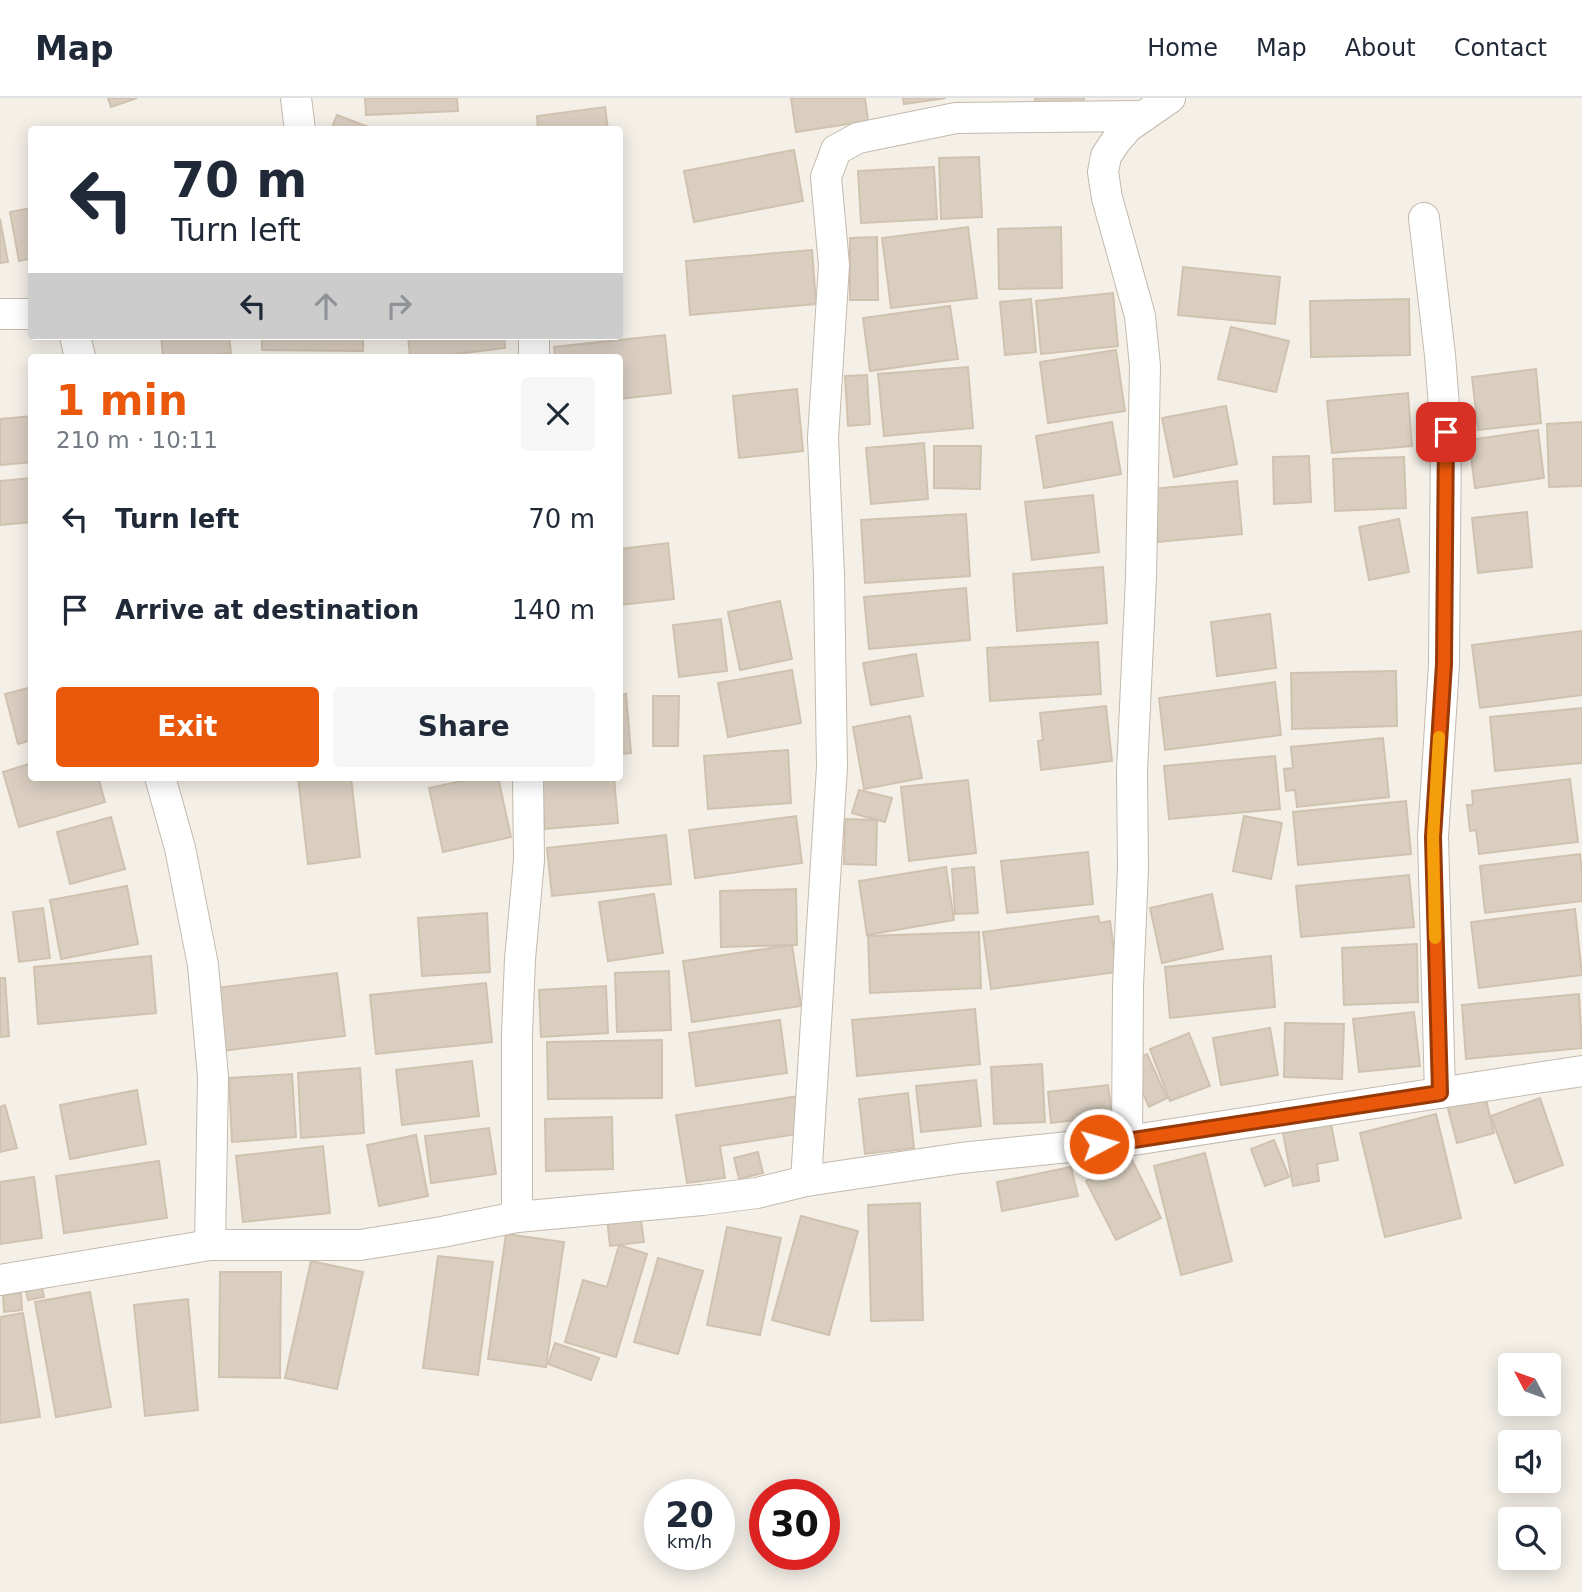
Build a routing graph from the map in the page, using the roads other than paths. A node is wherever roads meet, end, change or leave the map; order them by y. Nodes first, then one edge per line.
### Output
1 (296, 98) edge
2 (1170, 98) edge
3 (1144, 116) junction
4 (300, 126) edge
5 (1423, 218) dead end
6 (0, 314) edge
7 (28, 314) edge
8 (160, 781) edge
9 (528, 781) edge
10 (1582, 1071) edge
11 (1440, 1093) junction
12 (1127, 1141) junction
13 (806, 1181) junction
14 (517, 1217) junction
15 (210, 1245) junction
16 (0, 1280) edge

1 - 4 street
2 - 3 street
3 - 12 street
3 - 13 street
5 - 11 street
6 - 7 street
8 - 15 street
9 - 14 street
10 - 11 street
11 - 12 street
12 - 13 street
13 - 14 street
14 - 15 street
15 - 16 street

